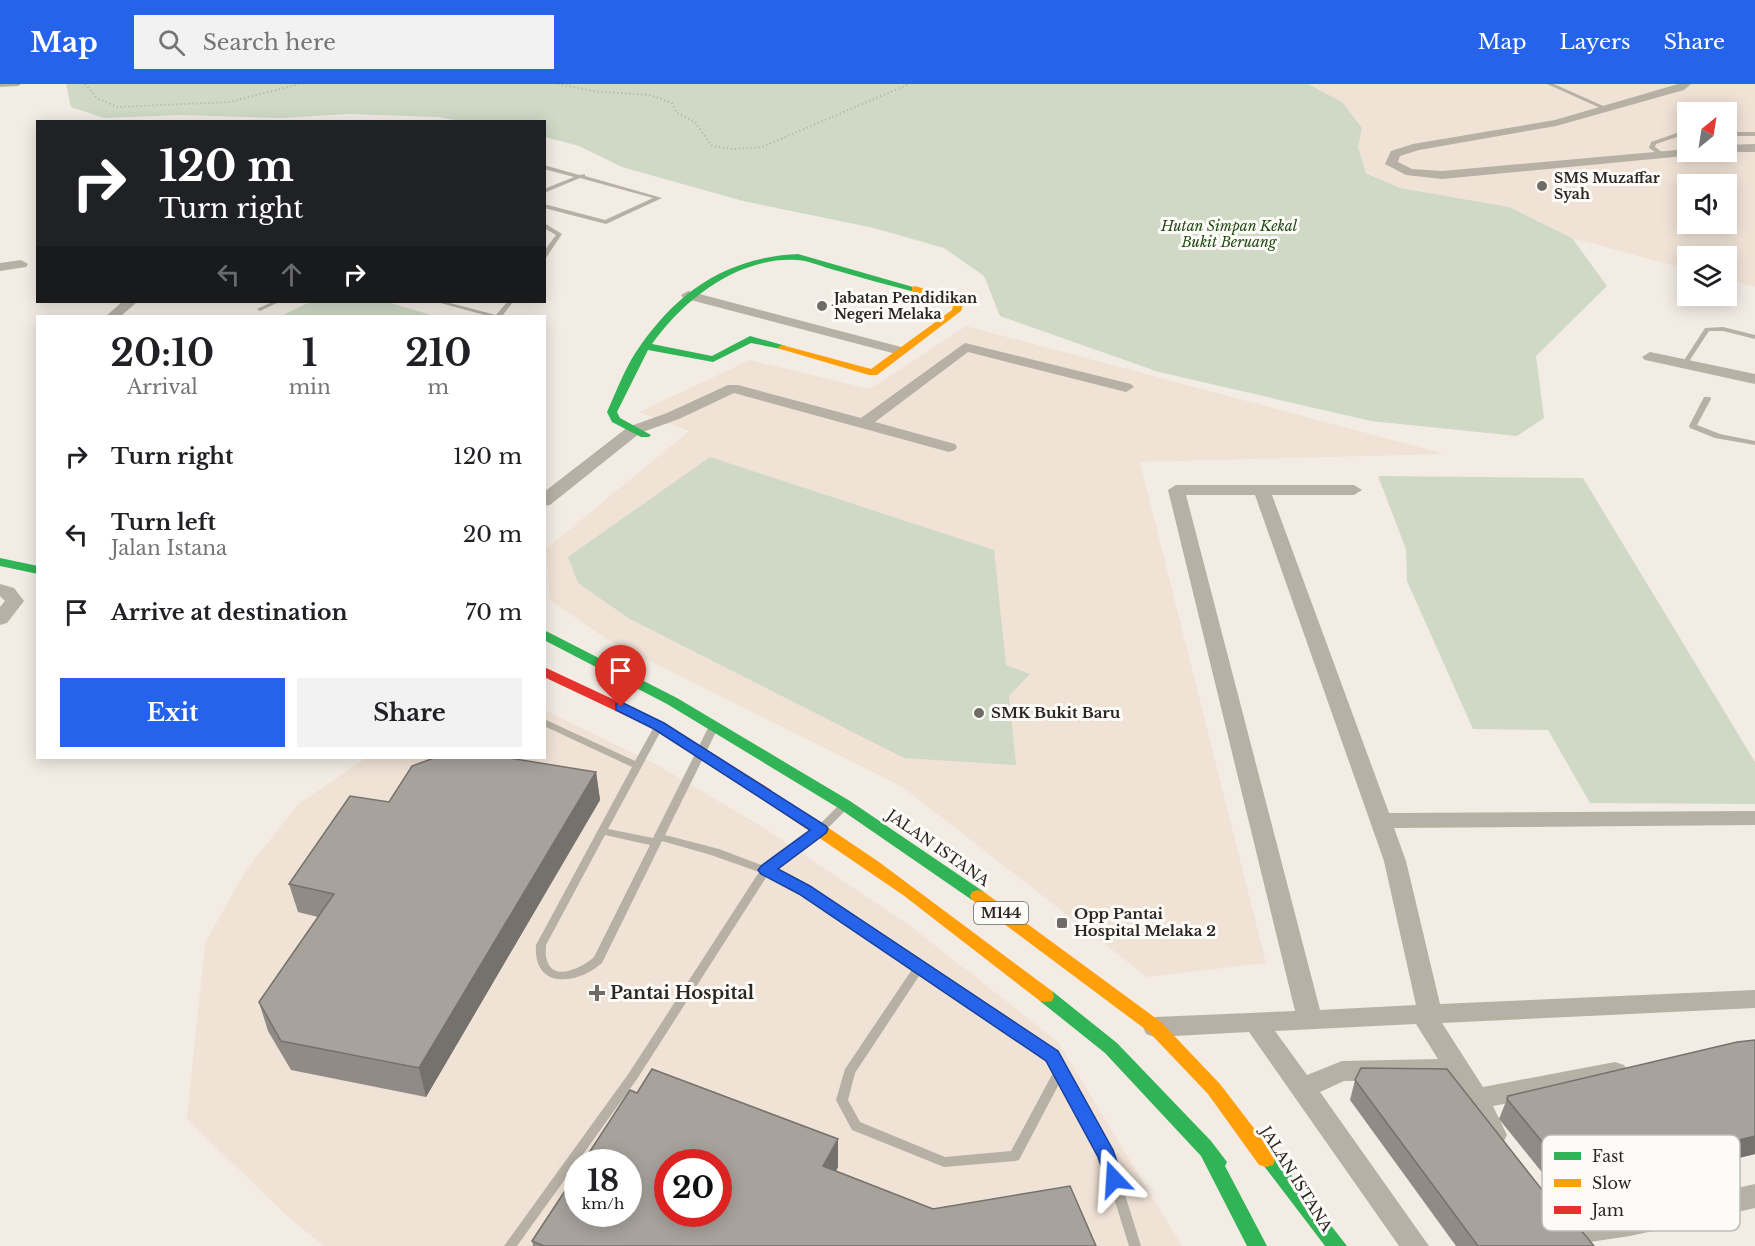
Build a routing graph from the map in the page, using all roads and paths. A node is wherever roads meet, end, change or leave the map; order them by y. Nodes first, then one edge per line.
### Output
1 (18, 84) edge
2 (85, 84) edge
3 (299, 84) edge
4 (558, 84) edge
5 (909, 84) edge
6 (1550, 84) edge
7 (1685, 84) edge
8 (0, 85) edge
9 (1607, 109) junction
10 (1737, 134) edge
11 (1755, 134) edge
12 (1677, 135) edge
13 (1755, 148) edge
14 (1737, 149) edge
15 (1677, 152) edge
16 (1660, 153) junction
17 (546, 167) edge
18 (583, 175) junction
19 (546, 190) edge
20 (546, 207) edge
21 (546, 226) edge
22 (546, 254) edge
23 (21, 264) dead end
24 (0, 267) edge
25 (688, 295) junction
26 (129, 303) edge
27 (274, 303) edge
28 (444, 303) edge
29 (509, 303) edge
30 (260, 309) dead end
31 (113, 315) edge
32 (490, 315) edge
33 (500, 315) edge
34 (1755, 337) edge
35 (645, 346) junction
36 (900, 351) junction
37 (1650, 357) dead end
38 (1684, 365) junction
39 (1755, 379) edge
40 (1126, 387) dead end
41 (1707, 399) dead end
42 (864, 423) junction
43 (644, 430) junction
44 (1755, 443) edge
45 (949, 447) dead end
46 (1262, 490) junction
47 (1354, 490) dead end
48 (546, 500) edge
49 (546, 511) edge
50 (0, 562) edge
51 (36, 570) edge
52 (0, 590) edge
53 (0, 620) edge
54 (546, 635) edge
55 (555, 659) dead end
56 (546, 672) edge
57 (602, 698) junction
58 (546, 723) edge
59 (659, 726) junction
60 (714, 726) junction
61 (700, 752) junction
62 (637, 766) junction
63 (845, 805) junction
64 (1755, 818) edge
65 (1380, 821) junction
66 (820, 829) junction
67 (602, 831) junction
68 (656, 839) junction
69 (766, 870) junction
70 (919, 967) junction
71 (1755, 999) edge
72 (1428, 1016) junction
73 (1310, 1020) junction
74 (1255, 1022) junction
75 (1155, 1027) junction
76 (1638, 1067) edge
77 (1456, 1068) junction
78 (1060, 1071) junction
79 (1301, 1089) junction
80 (1477, 1099) junction
81 (1254, 1140) junction
82 (1204, 1146) junction
83 (1507, 1152) edge
84 (1755, 1196) edge
85 (1740, 1199) edge
86 (1258, 1217) dead end
87 (1575, 1231) edge
88 (1610, 1231) edge
89 (1588, 1239) edge
90 (510, 1246) edge
91 (1135, 1246) edge
92 (1257, 1246) edge
93 (1319, 1246) edge
94 (1337, 1246) edge
95 (1415, 1246) edge

1 - 8 lane
2 - 3 path
4 - 5 path
6 - 9 lane
7 - 9 street
9 - 16 street
10 - 11 lane
12 - 16 lane
13 - 14 street
15 - 16 street
17 - 18 lane
18 - 19 lane
18 - 20 lane
21 - 22 lane
23 - 24 street
25 - 35 main road
25 - 36 street
25 - 36 main road
26 - 31 street
27 - 30 lane
28 - 32 lane
29 - 33 lane
34 - 38 lane
35 - 36 main road
35 - 43 main road
37 - 38 street
38 - 39 street
40 - 42 street
41 - 44 lane
42 - 43 street
42 - 45 street
43 - 48 street
43 - 49 street
46 - 47 street
46 - 65 street
46 - 73 street
50 - 51 main road
52 - 53 street
54 - 60 main road, JALAN ISTANA / M144
55 - 57 main road
56 - 57 main road, M144
57 - 59 main road, M144
58 - 62 lane
59 - 61 main road, M144
59 - 62 lane
60 - 61 lane
60 - 63 main road, JALAN ISTANA / M144
61 - 66 main road, M144
61 - 68 lane
62 - 67 lane
63 - 66 lane
63 - 75 main road, JALAN ISTANA / M144
64 - 65 street
65 - 72 street
66 - 69 lane
66 - 82 main road, M144
67 - 68 lane
67 - 68 lane
68 - 69 lane
69 - 70 lane
69 - 90 lane
70 - 78 lane
70 - 78 lane
71 - 72 street
72 - 73 street
72 - 77 street
73 - 74 street
74 - 75 street
74 - 79 street
75 - 81 main road, JALAN ISTANA / M144
76 - 80 street
77 - 79 street
77 - 80 street
78 - 91 lane
79 - 95 street
80 - 83 street
81 - 93 main road, JALAN ISTANA / M144
81 - 94 main road
82 - 86 main road, M144
82 - 92 main road
84 - 85 street
87 - 89 street
88 - 89 street

